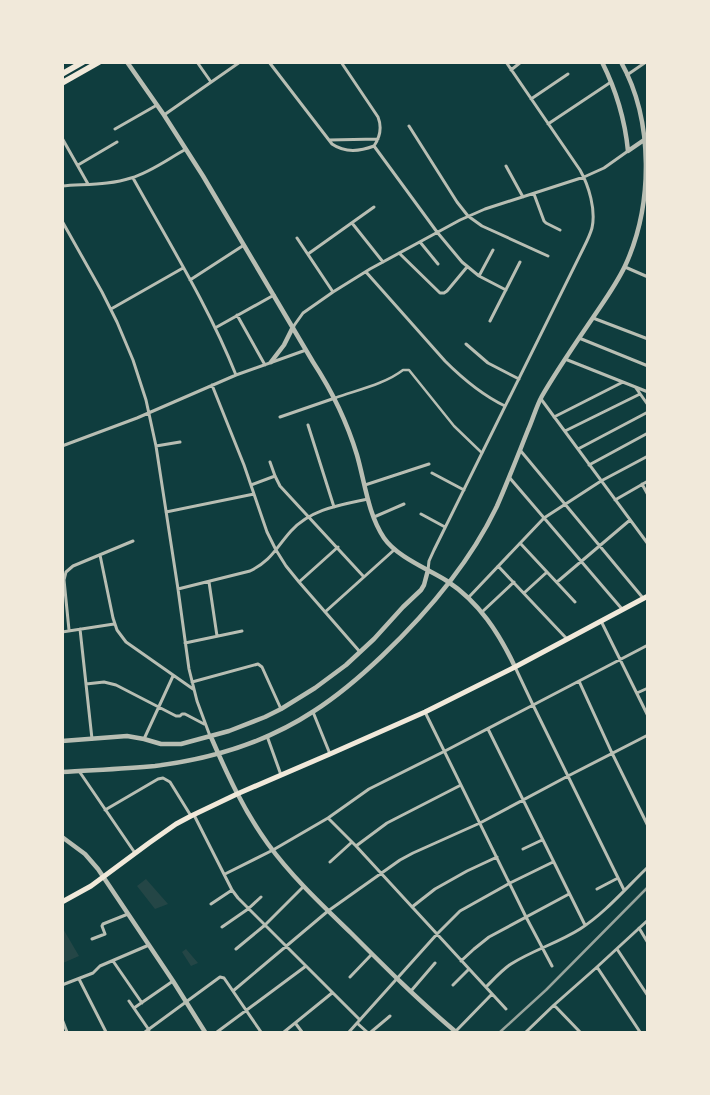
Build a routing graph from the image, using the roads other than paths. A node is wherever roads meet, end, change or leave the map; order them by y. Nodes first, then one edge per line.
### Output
1 (83, 62) edge
2 (99, 62) edge
3 (126, 62) edge
4 (197, 62) edge
5 (240, 62) edge
6 (269, 62) edge
7 (341, 62) edge
8 (506, 62) edge
9 (521, 62) edge
10 (602, 62) edge
11 (620, 62) edge
12 (646, 62) edge
13 (511, 70) junction
14 (62, 74) edge
15 (568, 74) dead end
16 (628, 75) junction
17 (212, 82) junction
18 (611, 82) junction
19 (62, 83) edge
20 (531, 99) junction
21 (157, 105) junction
22 (164, 116) junction
23 (548, 124) junction
24 (409, 126) dead end
25 (115, 129) dead end
26 (62, 138) edge
27 (378, 139) junction
28 (328, 140) junction
29 (646, 140) edge
30 (117, 142) dead end
31 (374, 146) junction
32 (186, 149) junction
33 (628, 151) junction
34 (78, 165) junction
35 (506, 166) dead end
36 (647, 166) edge
37 (133, 178) junction
38 (584, 178) junction
39 (88, 184) junction
40 (62, 186) edge
41 (534, 194) junction
42 (523, 197) junction
43 (646, 198) edge
44 (374, 208) dead end
45 (468, 216) junction
46 (62, 221) edge
47 (352, 223) junction
48 (560, 230) dead end
49 (437, 232) junction
50 (297, 238) dead end
51 (420, 242) junction
52 (244, 245) junction
53 (493, 250) dead end
54 (399, 253) junction
55 (308, 254) junction
56 (548, 256) dead end
57 (383, 262) junction
58 (520, 262) dead end
59 (438, 264) dead end
60 (467, 267) junction
61 (625, 267) junction
62 (183, 268) junction
63 (366, 272) junction
64 (479, 276) junction
65 (648, 277) edge
66 (190, 280) junction
67 (506, 290) junction
68 (333, 292) junction
69 (274, 295) junction
70 (112, 309) junction
71 (237, 315) junction
72 (593, 318) junction
73 (490, 321) dead end
74 (292, 327) junction
75 (215, 328) junction
76 (579, 338) junction
77 (648, 339) edge
78 (466, 344) dead end
79 (306, 350) junction
80 (565, 359) junction
81 (271, 362) junction
82 (265, 364) junction
83 (648, 366) edge
84 (236, 375) junction
85 (519, 379) junction
86 (623, 382) junction
87 (212, 386) junction
88 (636, 387) junction
89 (648, 392) edge
90 (640, 394) junction
91 (335, 398) junction
92 (541, 399) junction
93 (648, 405) edge
94 (506, 406) junction
95 (648, 412) edge
96 (150, 413) junction
97 (280, 417) dead end
98 (554, 417) junction
99 (308, 425) dead end
100 (564, 432) junction
101 (648, 433) edge
102 (180, 442) dead end
103 (62, 446) edge
104 (156, 446) junction
105 (578, 449) junction
106 (520, 450) junction
107 (482, 453) junction
108 (648, 456) edge
109 (270, 462) dead end
110 (429, 464) dead end
111 (589, 465) junction
112 (432, 473) dead end
113 (275, 476) junction
114 (509, 476) junction
115 (601, 481) junction
116 (648, 481) edge
117 (642, 484) junction
118 (251, 485) junction
119 (365, 485) junction
120 (464, 490) junction
121 (254, 494) junction
122 (648, 495) edge
123 (368, 499) junction
124 (615, 500) junction
125 (404, 504) dead end
126 (565, 504) junction
127 (334, 507) junction
128 (166, 512) junction
129 (421, 514) dead end
130 (309, 517) junction
131 (374, 517) junction
132 (544, 518) junction
133 (630, 520) junction
134 (446, 527) junction
135 (133, 541) dead end
136 (520, 543) junction
137 (648, 544) edge
138 (599, 546) junction
139 (338, 547) junction
140 (276, 550) junction
141 (394, 550) junction
142 (100, 555) junction
143 (581, 561) junction
144 (498, 566) junction
145 (428, 570) junction
146 (547, 572) junction
147 (364, 576) junction
148 (208, 582) junction
149 (299, 582) junction
150 (449, 582) junction
151 (514, 582) junction
152 (556, 582) junction
153 (178, 589) junction
154 (524, 593) junction
155 (645, 597) edge
156 (468, 598) junction
157 (575, 602) dead end
158 (622, 609) junction
159 (325, 612) junction
160 (482, 612) junction
161 (600, 621) junction
162 (114, 624) junction
163 (80, 629) junction
164 (69, 630) junction
165 (242, 631) dead end
166 (62, 632) edge
167 (217, 636) junction
168 (567, 638) junction
169 (185, 643) junction
170 (648, 646) edge
171 (360, 652) junction
172 (620, 660) junction
173 (515, 667) junction
174 (173, 676) junction
175 (579, 681) junction
176 (192, 682) junction
177 (86, 684) junction
178 (648, 688) edge
179 (194, 690) junction
180 (636, 693) junction
181 (533, 705) junction
182 (159, 707) junction
183 (280, 709) junction
184 (313, 712) junction
185 (426, 712) junction
186 (648, 716) edge
187 (205, 724) junction
188 (488, 729) junction
189 (648, 735) edge
190 (267, 736) junction
191 (211, 737) junction
192 (92, 739) junction
193 (144, 739) junction
194 (62, 741) edge
195 (446, 751) junction
196 (218, 753) junction
197 (612, 753) junction
198 (330, 754) junction
199 (79, 771) junction
200 (62, 772) edge
201 (281, 775) junction
202 (568, 776) junction
203 (462, 785) junction
204 (237, 794) junction
205 (523, 800) junction
206 (105, 810) junction
207 (192, 815) junction
208 (328, 818) junction
209 (480, 823) junction
210 (648, 826) edge
211 (62, 837) edge
212 (542, 840) junction
213 (352, 842) junction
214 (356, 846) junction
215 (523, 849) dead end
216 (273, 850) junction
217 (135, 853) junction
218 (497, 857) junction
219 (330, 862) dead end
220 (553, 862) junction
221 (648, 867) edge
222 (225, 874) junction
223 (382, 874) junction
224 (104, 877) junction
225 (618, 878) junction
226 (510, 883) junction
227 (303, 886) junction
228 (597, 889) dead end
229 (232, 890) junction
230 (624, 890) junction
231 (570, 894) junction
232 (262, 897) dead end
233 (62, 902) edge
234 (211, 904) dead end
235 (412, 907) junction
236 (248, 909) junction
237 (328, 910) junction
238 (129, 914) junction
239 (526, 917) junction
240 (648, 920) edge
241 (265, 925) junction
242 (585, 925) junction
243 (222, 927) dead end
244 (639, 928) junction
245 (437, 934) junction
246 (92, 939) dead end
247 (648, 943) edge
248 (149, 945) junction
249 (286, 946) junction
250 (543, 948) junction
251 (617, 948) junction
252 (236, 949) dead end
253 (372, 954) junction
254 (112, 960) junction
255 (461, 961) junction
256 (435, 963) dead end
257 (306, 966) junction
258 (552, 966) dead end
259 (597, 967) junction
260 (469, 969) junction
261 (350, 977) dead end
262 (397, 978) junction
263 (79, 979) junction
264 (173, 981) junction
265 (62, 985) edge
266 (453, 985) dead end
267 (486, 987) junction
268 (233, 991) junction
269 (411, 992) junction
270 (332, 993) junction
271 (492, 994) junction
272 (648, 996) edge
273 (129, 1001) dead end
274 (142, 1003) junction
275 (187, 1003) junction
276 (554, 1005) junction
277 (134, 1008) junction
278 (506, 1009) dead end
279 (246, 1011) junction
280 (390, 1016) dead end
281 (62, 1019) edge
282 (359, 1022) junction
283 (296, 1024) junction
284 (65, 1031) edge
285 (149, 1031) edge
286 (106, 1032) edge
287 (205, 1032) edge
288 (217, 1032) edge
289 (261, 1032) edge
290 (284, 1032) edge
291 (302, 1032) edge
292 (349, 1032) edge
293 (367, 1032) edge
294 (371, 1032) edge
295 (455, 1032) edge
296 (526, 1032) edge
297 (580, 1032) edge
298 (640, 1032) edge

1 - 14 main road
2 - 19 main road
3 - 21 street
4 - 17 street
5 - 17 street
6 - 28 street
7 - 27 street
8 - 13 street
9 - 13 street
10 - 18 street
11 - 16 street
12 - 16 street
13 - 20 street
15 - 20 street
16 - 29 street
17 - 22 street
18 - 23 street
18 - 33 street
20 - 23 street
21 - 22 street
21 - 25 street
22 - 32 street
23 - 38 street
24 - 45 street
26 - 34 street
27 - 28 street
27 - 31 street
28 - 31 street
29 - 33 street
29 - 36 street
30 - 34 street
31 - 49 street
32 - 37 street
32 - 52 street
33 - 38 street
34 - 39 street
35 - 42 street
36 - 43 street
37 - 39 street
37 - 62 street
38 - 41 street
38 - 85 street
39 - 40 street
41 - 42 street
41 - 48 street
42 - 45 street
43 - 61 street
44 - 47 street
45 - 49 street
45 - 56 street
46 - 70 street
47 - 55 street
47 - 57 street
49 - 51 street
49 - 60 street
50 - 55 street
51 - 54 street
51 - 59 street
52 - 66 street
52 - 69 street
53 - 64 street
54 - 57 street
54 - 60 street
55 - 68 street
57 - 63 street
58 - 67 street
60 - 64 street
61 - 65 street
61 - 72 street
62 - 66 street
62 - 70 street
63 - 68 street
63 - 94 street
64 - 67 street
66 - 75 street
67 - 73 street
68 - 74 street
69 - 71 street
69 - 74 street
70 - 96 street
71 - 75 street
71 - 82 street
72 - 76 street
72 - 77 street
74 - 79 street
74 - 81 street
75 - 84 street
76 - 80 street
76 - 83 street
78 - 85 street
79 - 81 street
79 - 91 street
80 - 86 street
80 - 92 street
81 - 82 street
82 - 84 street
84 - 87 street
85 - 94 street
86 - 88 street
86 - 98 street
87 - 96 street
87 - 118 street
88 - 89 street
88 - 90 street
90 - 93 street
90 - 100 street
91 - 97 street
91 - 107 street
91 - 119 street
92 - 98 street
92 - 106 street
94 - 107 street
95 - 105 street
96 - 103 street
96 - 104 street
98 - 100 street
99 - 127 street
100 - 105 street
101 - 111 street
102 - 104 street
104 - 128 street
105 - 111 street
106 - 114 street
106 - 126 street
107 - 120 street
108 - 115 street
109 - 113 street
110 - 119 street
111 - 115 street
112 - 120 street
113 - 118 street
113 - 130 street
114 - 132 street
114 - 150 street
115 - 124 street
115 - 126 street
116 - 117 street
117 - 122 street
117 - 124 street
118 - 121 street
119 - 123 street
120 - 134 street
121 - 128 street
121 - 140 street
123 - 127 street
123 - 131 street
124 - 133 street
125 - 131 street
126 - 132 street
126 - 138 street
127 - 130 street
128 - 153 street
129 - 134 street
130 - 139 street
130 - 140 street
131 - 141 street
132 - 136 street
132 - 143 street
133 - 137 street
133 - 138 street
134 - 145 street
135 - 142 street
136 - 144 street
136 - 146 street
138 - 143 street
138 - 155 street
139 - 147 street
139 - 149 street
140 - 148 street
140 - 149 street
141 - 145 street
141 - 147 street
142 - 162 street
142 - 164 street
143 - 152 street
143 - 158 street
144 - 151 street
144 - 156 street
145 - 150 street
145 - 171 street
146 - 152 street
146 - 154 street
147 - 159 street
148 - 153 street
148 - 167 street
149 - 159 street
150 - 156 street
150 - 184 street
151 - 154 street
151 - 160 street
152 - 157 street
153 - 169 street
154 - 168 street
155 - 158 main road
156 - 160 street
158 - 161 main road
159 - 171 street
160 - 173 street
161 - 168 main road
161 - 172 street
162 - 163 street
162 - 174 street
163 - 164 street
163 - 177 street
164 - 166 street
165 - 167 street
167 - 169 street
168 - 173 main road
169 - 176 street
170 - 172 street
171 - 183 street
172 - 175 street
172 - 180 street
173 - 181 street
173 - 185 main road
174 - 179 street
174 - 182 street
175 - 181 street
175 - 197 street
176 - 179 street
176 - 183 street
177 - 182 street
177 - 192 street
178 - 180 street
179 - 187 street
180 - 186 street
181 - 188 street
181 - 202 street
182 - 187 street
182 - 193 street
183 - 191 street
184 - 190 street
184 - 198 street
185 - 195 street
185 - 198 main road
187 - 191 street
188 - 195 street
188 - 205 street
189 - 197 street
190 - 196 street
190 - 201 street
191 - 193 street
191 - 196 street
192 - 193 street
192 - 194 street
195 - 203 street
195 - 208 street
196 - 199 street
196 - 204 street
197 - 202 street
197 - 210 street
198 - 201 main road
199 - 200 street
199 - 206 street
201 - 204 main road
202 - 205 street
202 - 225 street
203 - 209 street
203 - 214 street
204 - 207 main road
204 - 216 street
205 - 209 street
205 - 212 street
206 - 207 street
206 - 217 street
207 - 217 main road
207 - 222 street
208 - 213 street
208 - 216 street
209 - 218 street
209 - 223 street
211 - 224 street
212 - 215 street
212 - 220 street
213 - 214 street
213 - 219 street
214 - 223 street
216 - 222 street
216 - 227 street
217 - 224 main road
218 - 226 street
218 - 235 street
220 - 226 street
220 - 231 street
221 - 230 street
222 - 229 street
223 - 235 street
223 - 237 street
224 - 233 main road
224 - 238 street
225 - 228 street
225 - 230 street
226 - 239 street
226 - 245 street
227 - 237 street
227 - 241 street
229 - 234 street
229 - 236 street
230 - 242 street
231 - 239 street
231 - 242 street
232 - 236 street
235 - 245 street
236 - 241 street
236 - 243 street
237 - 249 street
237 - 253 street
238 - 246 street
238 - 248 street
239 - 250 street
239 - 255 street
240 - 244 street
241 - 249 street
241 - 252 street
242 - 250 street
244 - 247 street
244 - 251 street
245 - 255 street
245 - 262 street
248 - 254 street
248 - 264 street
249 - 257 street
249 - 268 street
250 - 258 street
250 - 267 street
251 - 259 street
251 - 272 street
253 - 261 street
253 - 262 street
254 - 263 street
254 - 274 street
255 - 260 street
256 - 269 street
257 - 270 street
257 - 279 street
259 - 276 street
259 - 298 street
260 - 266 street
260 - 267 street
262 - 269 street
262 - 282 street
263 - 265 street
263 - 286 street
264 - 274 street
264 - 275 street
267 - 271 street
268 - 275 street
268 - 279 street
269 - 295 street
270 - 282 street
270 - 283 street
271 - 278 street
271 - 295 street
273 - 277 street
274 - 277 street
275 - 285 street
275 - 287 street
276 - 296 street
276 - 297 street
277 - 285 street
279 - 288 street
279 - 289 street
280 - 294 street
281 - 284 street
282 - 292 street
282 - 293 street
283 - 290 street
283 - 291 street

